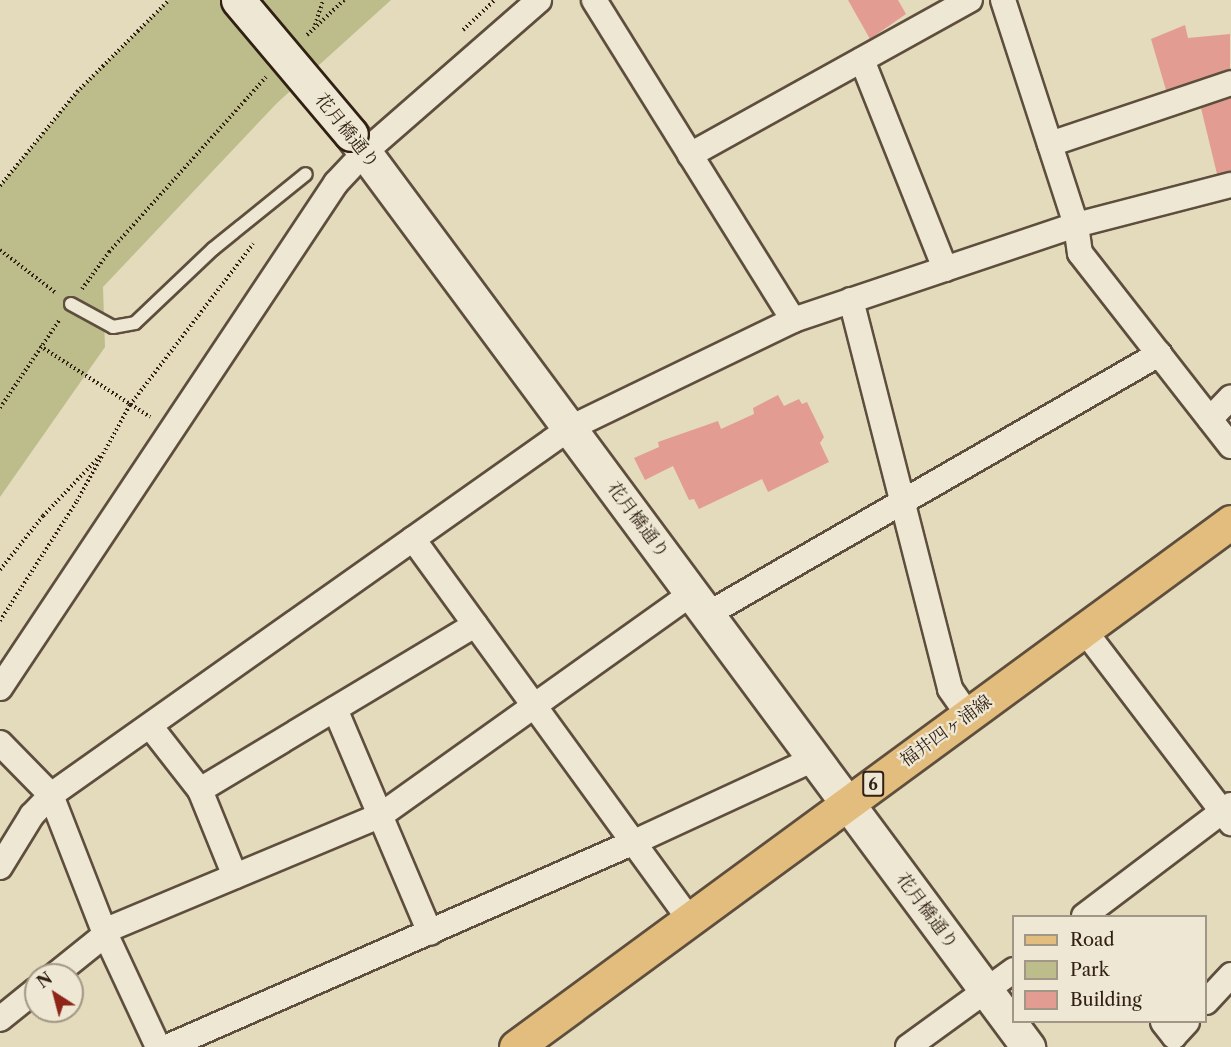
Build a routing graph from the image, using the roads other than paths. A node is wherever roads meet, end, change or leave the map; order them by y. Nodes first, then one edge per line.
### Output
1 (238, 0) edge
2 (539, 0) edge
3 (594, 0) edge
4 (970, 0) edge
5 (1003, 0) edge
6 (862, 60) junction
7 (1231, 83) edge
8 (358, 143) junction
9 (1050, 144) junction
10 (690, 154) junction
11 (306, 174) dead end
12 (1231, 185) edge
13 (1076, 225) junction
14 (945, 269) junction
15 (851, 300) junction
16 (71, 304) road end
17 (793, 320) junction
18 (1160, 354) junction
19 (1231, 397) edge
20 (1210, 419) junction
21 (570, 428) junction
22 (1231, 446) edge
23 (903, 502) junction
24 (1231, 522) edge
25 (413, 539) junction
26 (700, 604) junction
27 (475, 625) junction
28 (1084, 630) junction
29 (0, 688) edge
30 (535, 708) junction
31 (335, 709) junction
32 (968, 715) junction
33 (150, 726) junction
34 (0, 743) edge
35 (814, 759) junction
36 (200, 790) junction
37 (51, 795) junction
38 (846, 803) junction
39 (1228, 813) edge
40 (381, 815) junction
41 (632, 843) junction
42 (0, 867) edge
43 (235, 876) junction
44 (1085, 915) edge
45 (690, 920) junction
46 (105, 933) junction
47 (430, 933) junction
48 (69, 963) edge
49 (1012, 971) edge
50 (1231, 975) edge
51 (987, 990) junction
52 (24, 1000) edge
53 (1207, 1001) edge
54 (0, 1019) edge
55 (1164, 1023) edge
56 (1186, 1023) edge
57 (158, 1047) edge
58 (167, 1047) edge
59 (516, 1047) edge
60 (908, 1047) edge
61 (1028, 1047) edge

1 - 8 street, 花月橋通り, bridge
2 - 8 street
3 - 10 street
4 - 6 street
5 - 9 street
6 - 10 street
6 - 14 street
7 - 9 street
8 - 21 street, 花月橋通り
8 - 29 street
9 - 13 street
10 - 17 street
11 - 16 lane
12 - 13 street
13 - 14 street
13 - 18 street
14 - 15 street
15 - 17 street
15 - 23 street
17 - 21 street
18 - 20 street
18 - 23 street
19 - 20 street
20 - 22 street
21 - 25 street
21 - 26 street, 花月橋通り
23 - 26 street
23 - 32 street
24 - 28 main road, 福井四ヶ浦線 / 6
25 - 27 street
25 - 33 street
26 - 30 street
26 - 35 street, 花月橋通り
27 - 30 street
27 - 31 street
28 - 32 main road, 福井四ヶ浦線 / 6
28 - 39 street
30 - 40 street
30 - 41 street
31 - 36 street
31 - 40 street
32 - 38 main road, 福井四ヶ浦線 / 6
33 - 36 street
33 - 37 street
34 - 37 street
35 - 38 street, 花月橋通り
35 - 41 street
36 - 43 street
37 - 42 street
37 - 46 street
38 - 45 main road, 福井四ヶ浦線 / 6
38 - 51 street, 花月橋通り
39 - 44 street
40 - 43 street
40 - 47 street
41 - 45 street
41 - 47 street
43 - 46 street
45 - 59 main road, 福井四ヶ浦線 / 6
46 - 48 street
46 - 57 street
47 - 58 street
49 - 51 street
50 - 53 street
51 - 60 street
51 - 61 street, 花月橋通り
52 - 54 street
55 - 56 street

